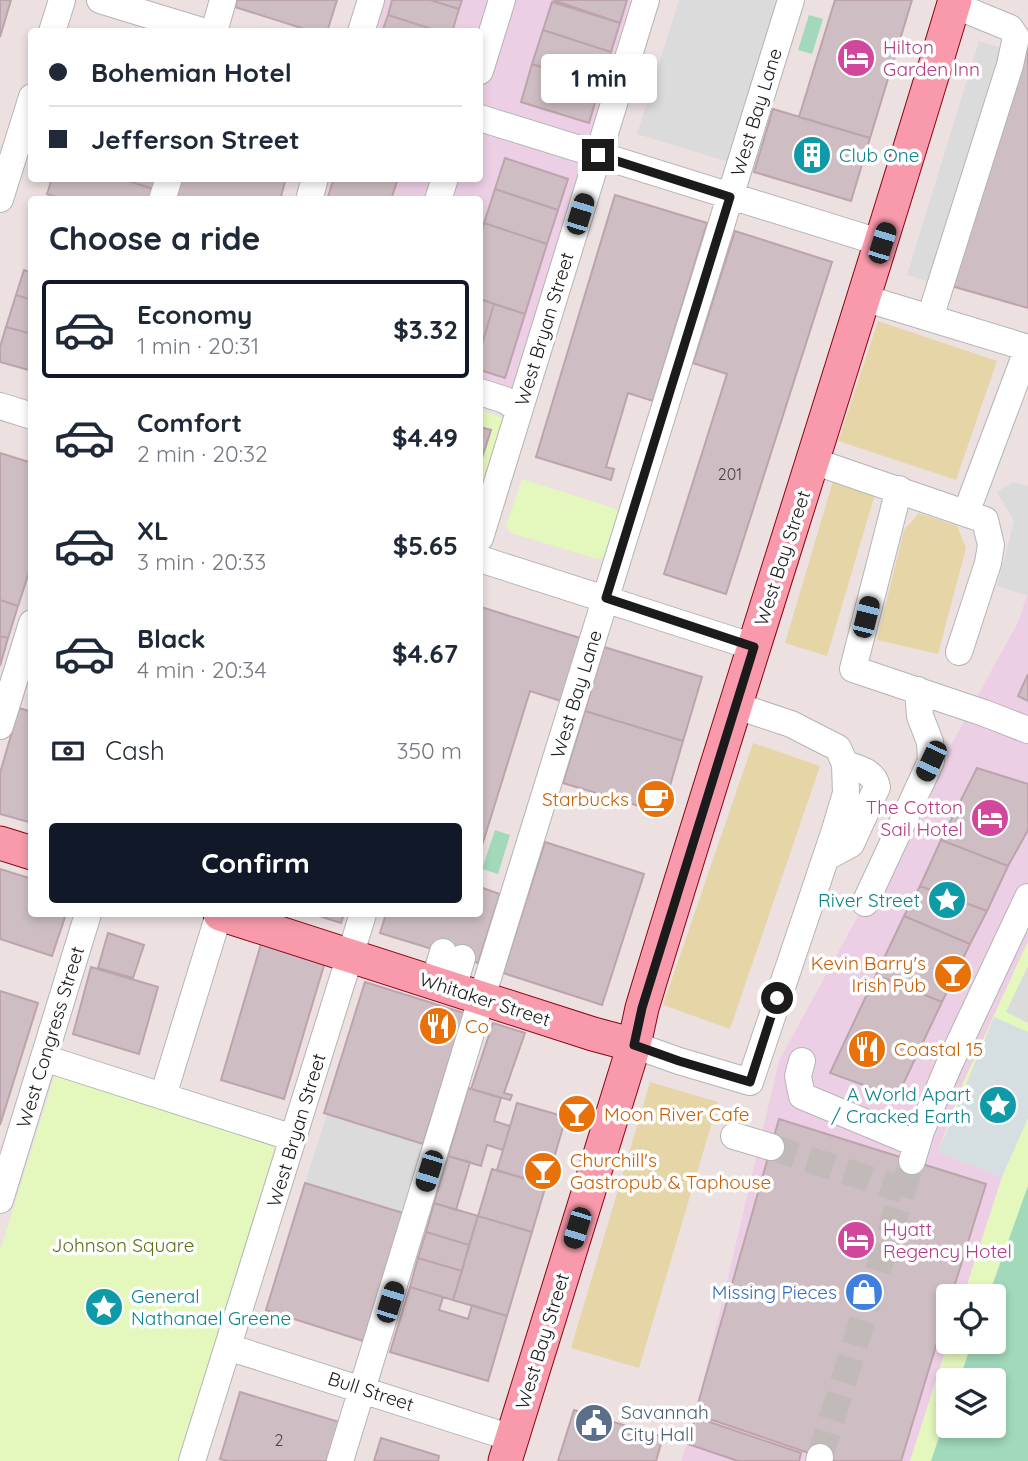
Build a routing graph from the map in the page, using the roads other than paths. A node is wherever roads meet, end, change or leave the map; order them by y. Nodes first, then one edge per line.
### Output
1 (62, 0) edge
2 (100, 0) edge
3 (223, 0) edge
4 (371, 0) edge
5 (502, 0) edge
6 (646, 0) edge
7 (791, 0) edge
8 (954, 3) edge
9 (53, 28) edge
10 (192, 28) edge
11 (215, 28) edge
12 (362, 28) edge
13 (483, 61) edge
14 (28, 110) edge
15 (483, 119) edge
16 (598, 155) junction
17 (730, 197) junction
18 (0, 199) edge
19 (882, 243) junction
20 (864, 298) junction
21 (930, 318) junction
22 (1028, 348) edge
23 (483, 393) edge
24 (0, 406) edge
25 (519, 410) junction
26 (28, 415) edge
27 (813, 461) junction
28 (899, 489) junction
29 (966, 513) junction
30 (483, 528) edge
31 (483, 560) edge
32 (606, 598) junction
33 (28, 637) edge
34 (754, 647) junction
35 (959, 652) dead end
36 (918, 690) junction
37 (734, 705) junction
38 (0, 726) edge
39 (1028, 730) edge
40 (0, 843) edge
41 (28, 852) edge
42 (1028, 897) edge
43 (865, 903) dead end
44 (483, 906) edge
45 (87, 917) edge
46 (219, 917) edge
47 (230, 917) edge
48 (362, 917) edge
49 (479, 917) edge
50 (350, 955) junction
51 (455, 976) junction
52 (634, 1045) junction
53 (44, 1058) junction
54 (802, 1060) dead end
55 (163, 1097) junction
56 (734, 1136) dead end
57 (293, 1138) junction
58 (771, 1147) tunnel mouth
59 (0, 1200) edge
60 (228, 1346) junction
61 (364, 1389) junction
62 (508, 1449) edge
63 (192, 1461) edge
64 (340, 1461) edge

1 - 9 street
2 - 10 street
3 - 11 street
4 - 12 street
5 - 13 street
6 - 16 street, West Bryan Street
7 - 17 street, West Bay Lane
8 - 19 main road, West Bay Street
8 - 21 street
14 - 18 street
15 - 16 street
16 - 17 street
16 - 25 street, West Bryan Street
17 - 19 street
17 - 32 street, West Bay Lane
19 - 20 main road, West Bay Street
20 - 21 street
20 - 27 main road, West Bay Street
21 - 22 street
22 - 29 street
23 - 25 street
24 - 26 street
25 - 30 street, West Bryan Street
27 - 28 street
27 - 34 main road, West Bay Street
28 - 29 street
28 - 36 street
29 - 35 street
31 - 32 street
32 - 34 street
32 - 44 street, West Bay Lane
33 - 38 street
34 - 37 main road, West Bay Street
36 - 39 street
36 - 43 street
37 - 52 main road, West Bay Street
37 - 52 street, Whitaker Street
40 - 41 main road
42 - 54 street
45 - 53 street, West Congress Street
46 - 55 street
47 - 50 main road, Whitaker Street
48 - 50 street, West Bryan Street
49 - 51 street, West Bay Lane
50 - 51 main road, Whitaker Street
50 - 57 street, West Bryan Street
51 - 52 main road, Whitaker Street
51 - 61 street, West Bay Lane
52 - 62 main road, West Bay Street
53 - 55 street
53 - 59 street, West Congress Street
55 - 57 street
56 - 58 street
57 - 60 street, West Bryan Street
60 - 61 street, Bull Street
60 - 63 street, West Bryan Street
61 - 62 street, Bull Street
61 - 64 street, West Bay Lane

